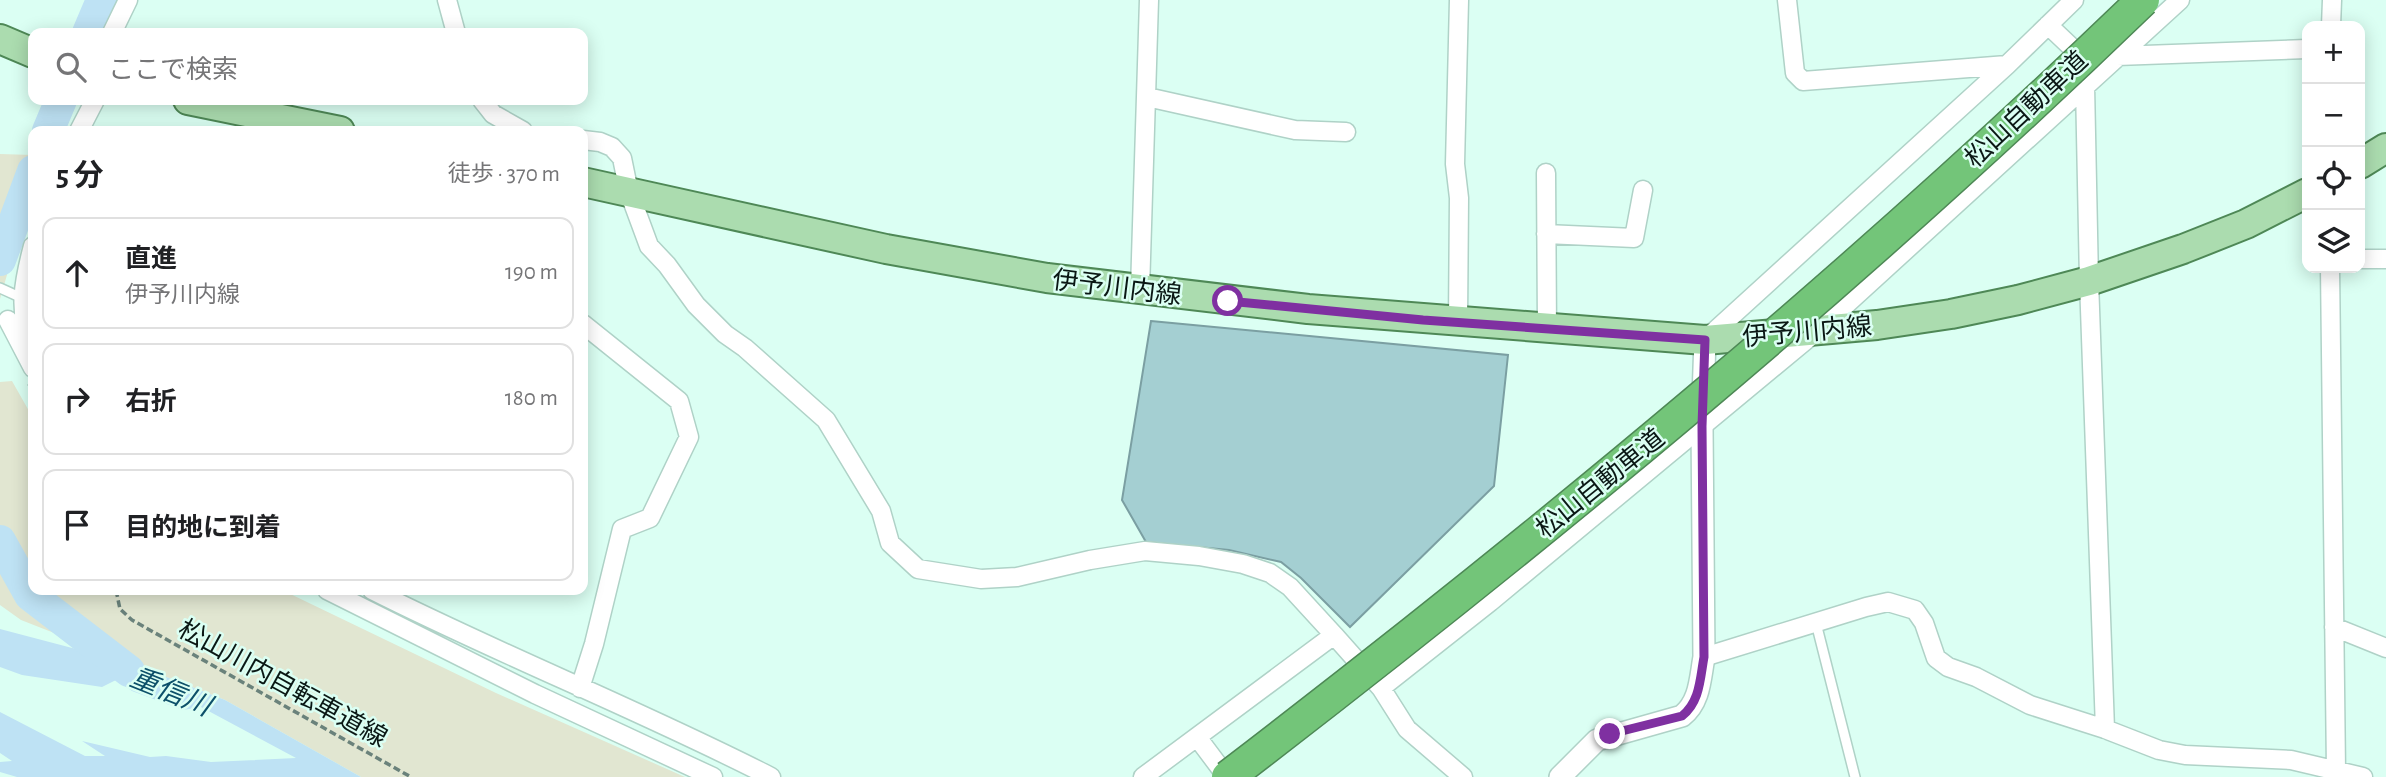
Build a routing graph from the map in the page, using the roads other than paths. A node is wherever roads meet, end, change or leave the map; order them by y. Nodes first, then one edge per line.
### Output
1 (128, 0) edge
2 (447, 0) edge
3 (1149, 0) edge
4 (1459, 0) edge
5 (1787, 0) edge
6 (2074, 0) edge
7 (2143, 0) edge
8 (2180, 0) edge
9 (2332, 0) edge
10 (2331, 21) edge
11 (2048, 25) junction
12 (114, 28) edge
13 (455, 28) edge
14 (0, 38) edge
15 (2302, 49) edge
16 (28, 51) edge
17 (2117, 56) junction
18 (2007, 65) junction
19 (2092, 79) junction
20 (1147, 97) junction
21 (92, 105) edge
22 (213, 105) edge
23 (486, 105) edge
24 (81, 126) edge
25 (315, 126) edge
26 (514, 126) edge
27 (1346, 132) dead end
28 (588, 141) edge
29 (2386, 148) edge
30 (2365, 161) edge
31 (1546, 173) dead end
32 (588, 183) edge
33 (1643, 190) dead end
34 (629, 192) junction
35 (2302, 196) edge
36 (1546, 234) junction
37 (28, 256) edge
38 (2365, 259) edge
39 (2386, 259) edge
40 (2330, 273) edge
41 (2089, 281) junction
42 (1140, 290) junction
43 (10, 292) edge
44 (1458, 323) junction
45 (588, 328) edge
46 (1547, 329) junction
47 (28, 331) edge
48 (1817, 331) junction
49 (1705, 340) junction
50 (28, 360) edge
51 (1702, 426) junction
52 (337, 595) edge
53 (383, 595) edge
54 (1816, 623) junction
55 (2334, 627) junction
56 (1334, 635) junction
57 (2386, 648) edge
58 (1704, 657) junction
59 (580, 688) junction
60 (1381, 688) junction
61 (2105, 729) junction
62 (1197, 737) junction
63 (2336, 771) junction
64 (713, 777) edge
65 (771, 777) edge
66 (1143, 777) edge
67 (1228, 777) edge
68 (1463, 777) edge
69 (1560, 777) edge
70 (1855, 777) edge
71 (2363, 777) edge

1 - 12 street
2 - 13 street
3 - 20 street
4 - 44 street
5 - 18 street
6 - 11 street
7 - 67 highway, 松山自動車道, bridge
8 - 17 street
9 - 10 street
11 - 18 street
11 - 19 street
14 - 16 main road
15 - 17 street
17 - 19 street
18 - 49 street
19 - 41 street
19 - 48 street
20 - 27 street
20 - 42 street
21 - 24 street
22 - 25 main road
23 - 26 street
28 - 34 street
29 - 30 main road
31 - 36 street
32 - 34 main road, 伊予川内線
33 - 36 street
34 - 42 main road, 伊予川内線
34 - 56 street
35 - 41 main road, 伊予川内線
36 - 46 street
37 - 43 street
38 - 39 street
40 - 55 street
41 - 48 main road, 伊予川内線
41 - 61 street
42 - 44 main road, 伊予川内線
43 - 47 street
43 - 50 street
44 - 46 main road, 伊予川内線
45 - 59 street
46 - 49 main road, 伊予川内線
48 - 49 main road, 伊予川内線
48 - 51 street
49 - 51 street
51 - 58 street
51 - 60 street
52 - 64 street
53 - 59 street
54 - 58 street
54 - 61 street
54 - 70 lane
55 - 57 street
55 - 63 street
56 - 60 street
56 - 62 street
58 - 69 street
59 - 65 street
60 - 68 street
61 - 63 street
62 - 66 street
62 - 67 street
63 - 71 street

